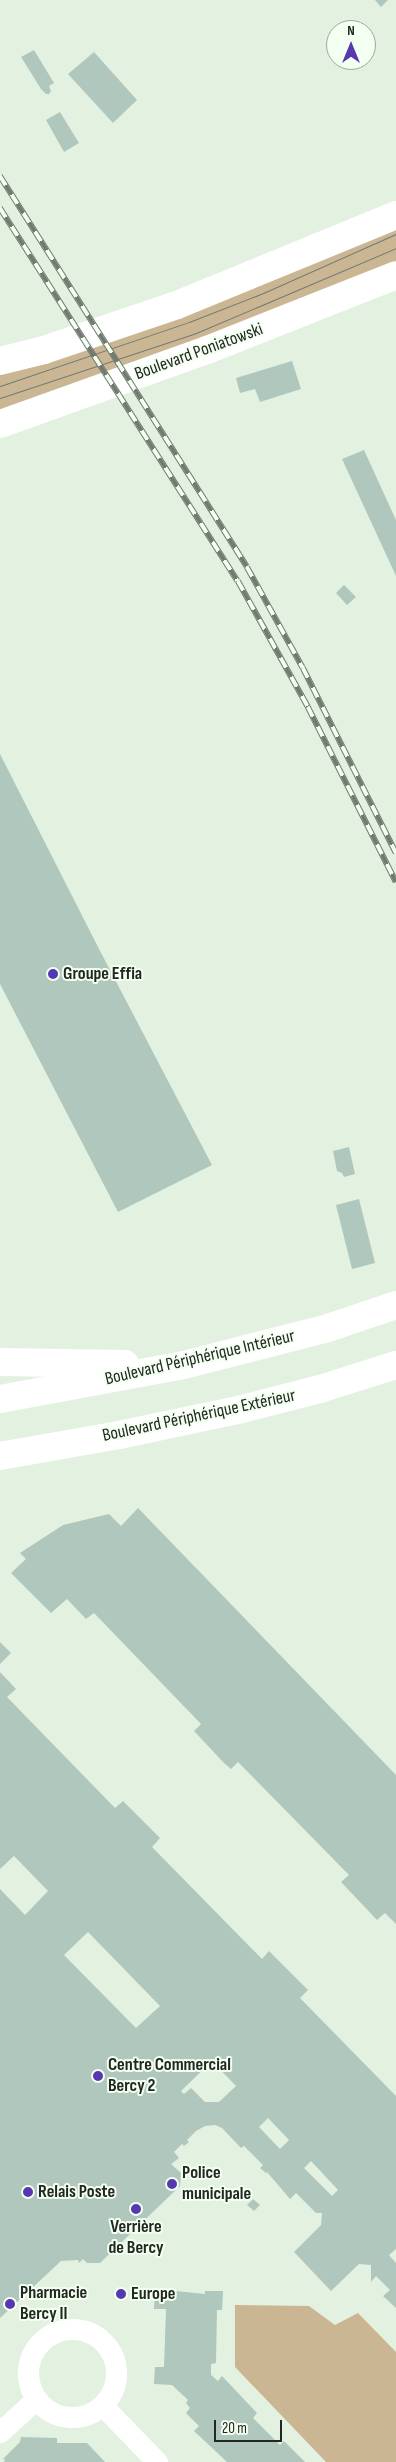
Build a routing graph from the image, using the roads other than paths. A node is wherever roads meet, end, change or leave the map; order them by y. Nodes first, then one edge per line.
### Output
1 (396, 215) edge
2 (396, 275) edge
3 (0, 361) edge
4 (0, 424) edge
5 (396, 1305) edge
6 (0, 1362) edge
7 (184, 1365) junction
8 (396, 1365) edge
9 (0, 1399) edge
10 (8, 1457) edge
11 (36, 2399) junction
12 (103, 2406) junction
13 (0, 2432) edge
14 (157, 2462) edge

1 - 3 main road
2 - 4 main road, Boulevard Poniatowski
5 - 7 main road, Boulevard Périphérique Intérieur
6 - 7 main road
7 - 9 main road, Boulevard Périphérique Intérieur
8 - 10 main road, Boulevard Périphérique Extérieur
11 - 12 street
11 - 12 street
11 - 13 street
12 - 14 street

